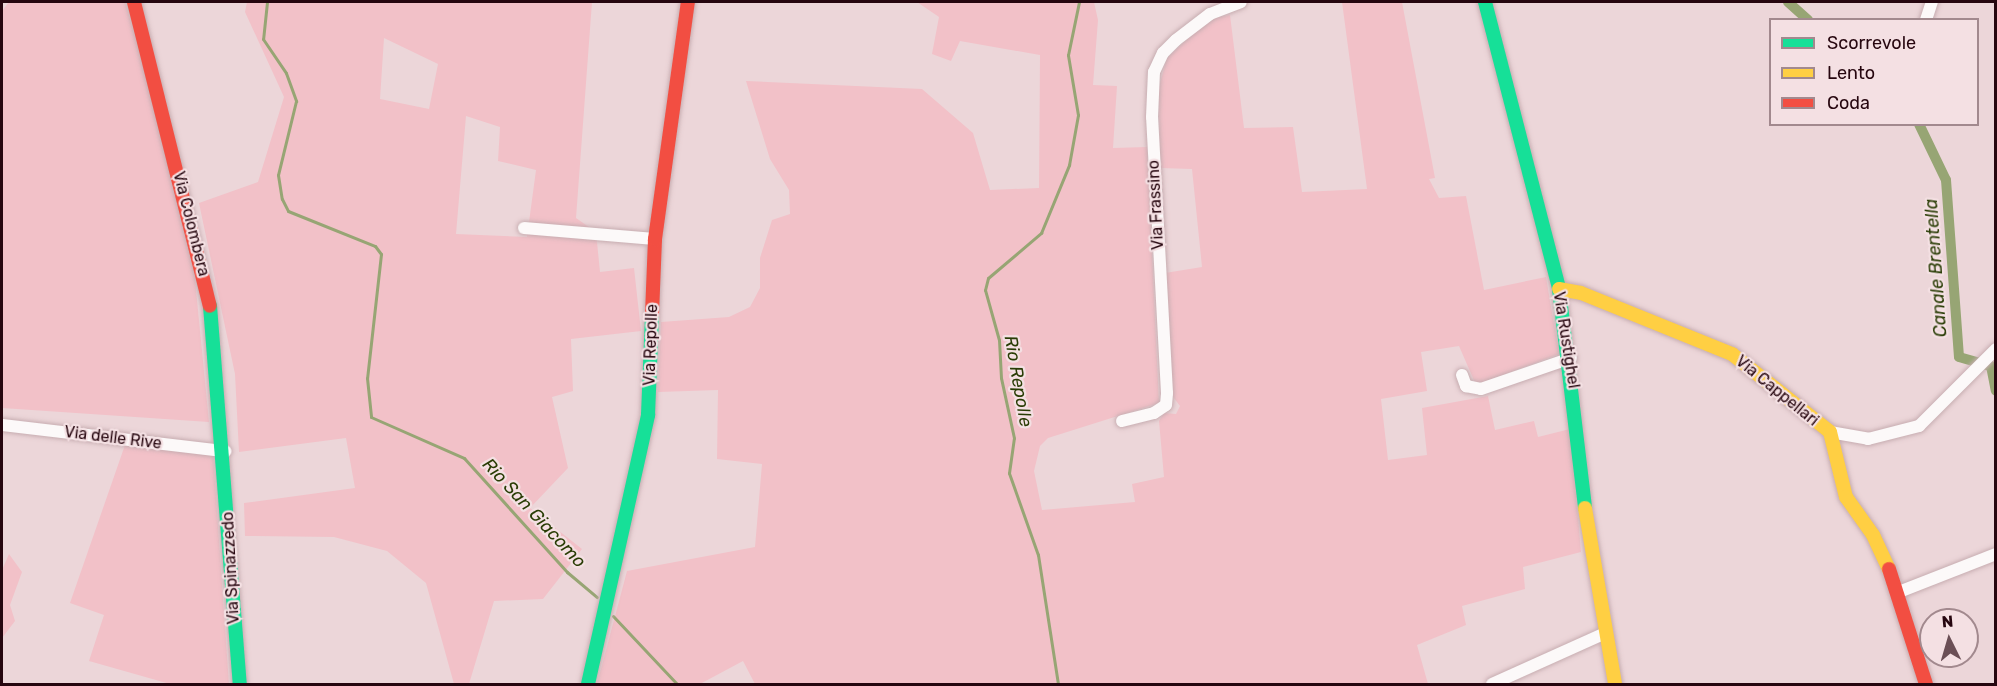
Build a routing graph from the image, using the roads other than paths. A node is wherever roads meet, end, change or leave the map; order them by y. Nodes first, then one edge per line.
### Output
1 (134, 2) edge
2 (688, 2) edge
3 (1241, 2) edge
4 (1485, 2) edge
5 (1932, 2) edge
6 (1927, 18) edge
7 (524, 228) dead end
8 (655, 239) junction
9 (1559, 289) junction
10 (1995, 349) edge
11 (1570, 358) junction
12 (1462, 375) dead end
13 (1122, 422) dead end
14 (2, 425) edge
15 (1830, 432) junction
16 (225, 451) junction
17 (1995, 554) edge
18 (1899, 592) junction
19 (1604, 634) junction
20 (240, 684) edge
21 (588, 684) edge
22 (1492, 684) edge
23 (1615, 684) edge
24 (1926, 684) edge

1 - 16 street, Via Colombera
2 - 8 street, Via Repolle
3 - 13 street, Via Frassino
4 - 9 street, Via Rustighel
5 - 6 street
7 - 8 street
8 - 21 street, Via Repolle
9 - 11 street, Via Rustighel
9 - 15 street, Via Cappellari
10 - 15 street
11 - 12 street
11 - 19 street, Via Rustighel
14 - 16 street, Via delle Rive
15 - 18 street, Via Cappellari
16 - 20 street, Via Spinazzedo
17 - 18 street
18 - 24 street, Via Cappellari
19 - 22 street
19 - 23 street, Via Rustighel

